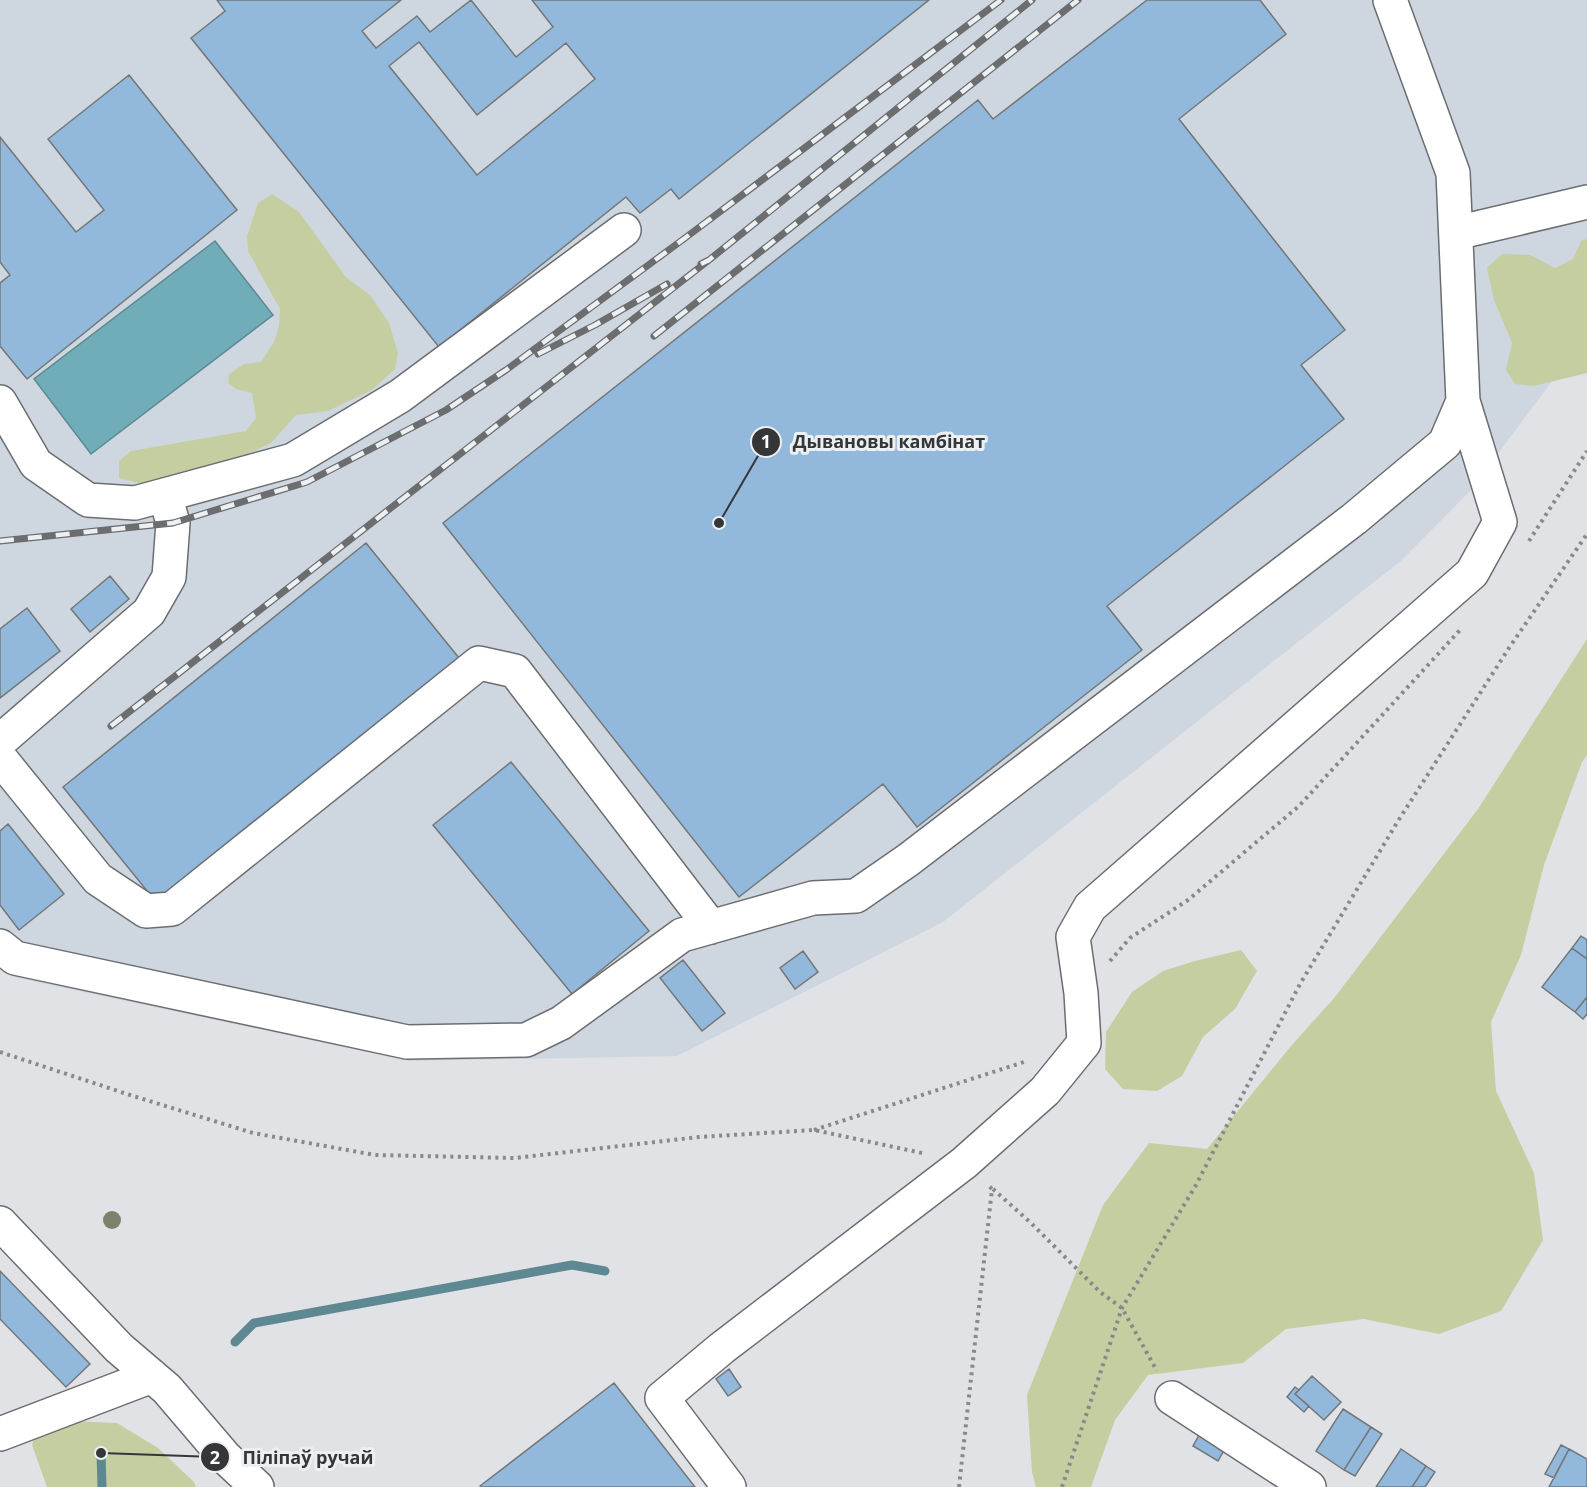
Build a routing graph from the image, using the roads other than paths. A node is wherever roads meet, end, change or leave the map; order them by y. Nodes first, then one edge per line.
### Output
1 (1390, 0) edge
2 (1587, 202) edge
3 (624, 230) dead end
4 (1456, 232) junction
5 (1463, 401) junction
6 (0, 402) edge
7 (165, 495) junction
8 (0, 741) edge
9 (0, 758) edge
10 (711, 927) junction
11 (0, 946) edge
12 (0, 1223) edge
13 (152, 1376) junction
14 (1172, 1398) road end
15 (0, 1434) edge
16 (257, 1487) edge
17 (729, 1487) edge
18 (1309, 1487) edge

1 - 4 lane
2 - 4 lane
3 - 7 lane
4 - 5 lane
5 - 10 lane
5 - 17 lane
6 - 7 lane
7 - 8 lane
9 - 10 lane
10 - 11 lane
12 - 13 lane
13 - 15 lane
13 - 16 lane
14 - 18 lane

